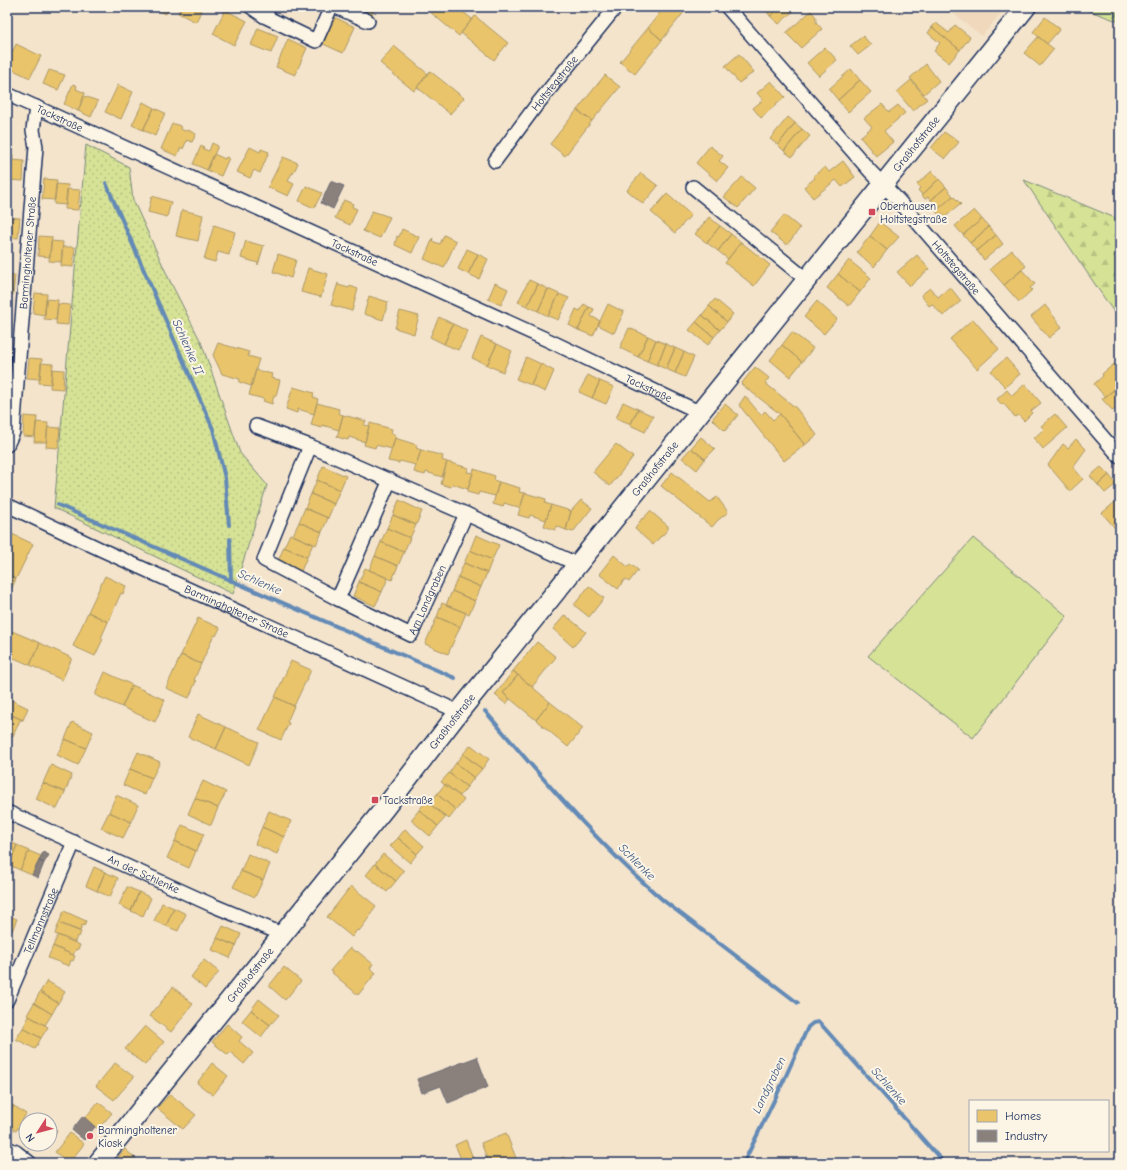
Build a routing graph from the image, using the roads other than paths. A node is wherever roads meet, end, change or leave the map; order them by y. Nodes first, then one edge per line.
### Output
1 (251, 7) edge
2 (331, 7) edge
3 (336, 7) edge
4 (616, 7) edge
5 (727, 7) edge
6 (1026, 7) edge
7 (266, 12) edge
8 (368, 21) dead end
9 (7, 94) edge
10 (36, 107) junction
11 (495, 161) dead end
12 (883, 184) junction
13 (693, 187) dead end
14 (807, 280) junction
15 (701, 413) junction
16 (256, 426) dead end
17 (7, 445) edge
18 (310, 446) junction
19 (1120, 457) edge
20 (390, 480) junction
21 (10, 504) edge
22 (466, 514) junction
23 (578, 565) junction
24 (338, 599) junction
25 (459, 712) junction
26 (7, 812) edge
27 (74, 842) junction
28 (282, 934) junction
29 (7, 1000) edge
30 (7, 1148) edge
31 (30, 1163) edge
32 (98, 1163) edge

1 - 7 street
2 - 7 street
3 - 8 street
4 - 11 street, Holtstegstraße
5 - 12 street, Holtstegstraße
6 - 12 street, Graßhofstraße
9 - 10 street, Tackstraße
10 - 15 street, Tackstraße
10 - 17 street, Barmingholtener Straße
12 - 14 street, Graßhofstraße
12 - 19 street, Holtstegstraße
13 - 14 street
14 - 15 street, Graßhofstraße
15 - 23 street, Graßhofstraße
16 - 18 street
18 - 20 street
18 - 24 street, Am Landgraben
20 - 22 street
20 - 24 street
21 - 25 street, Barmingholtener Straße
22 - 23 street
22 - 24 street, Am Landgraben
23 - 25 street, Graßhofstraße
25 - 28 street, Graßhofstraße
26 - 27 street, An der Schlenke
27 - 28 street, An der Schlenke
27 - 29 street, Tellmannstraße
28 - 32 street, Graßhofstraße
30 - 31 street

